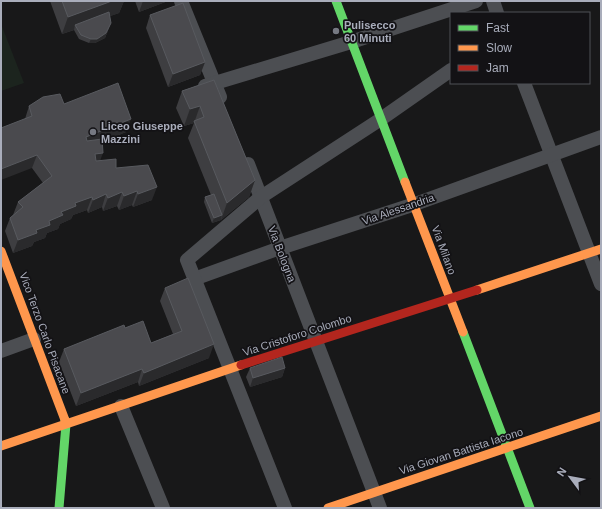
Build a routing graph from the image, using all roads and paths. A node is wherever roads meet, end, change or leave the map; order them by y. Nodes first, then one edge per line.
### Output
1 (336, 1) edge
2 (476, 1) edge
3 (493, 1) edge
4 (182, 4) edge
5 (497, 12) edge
6 (351, 42) junction
7 (450, 71) edge
8 (214, 82) junction
9 (524, 84) edge
10 (196, 89) edge
11 (226, 111) edge
12 (381, 118) junction
13 (601, 137) edge
14 (244, 154) edge
15 (551, 154) junction
16 (261, 197) junction
17 (415, 204) junction
18 (280, 248) junction
19 (1, 251) edge
20 (595, 251) edge
21 (194, 279) junction
22 (601, 284) edge
23 (450, 299) junction
24 (34, 339) junction
25 (316, 341) junction
26 (1, 350) edge
27 (231, 368) junction
28 (121, 406) junction
29 (601, 416) edge
30 (66, 424) junction
31 (1, 446) edge
32 (508, 448) junction
33 (374, 492) junction
34 (59, 508) edge
35 (163, 508) edge
36 (285, 508) edge
37 (328, 508) edge
38 (380, 508) edge
39 (530, 508) edge

1 - 6 street, Via Milano
2 - 6 street
3 - 5 street
4 - 8 street
6 - 8 street
6 - 12 street, Via Milano
7 - 12 street
8 - 10 street
8 - 11 street
9 - 15 street
12 - 16 street
12 - 17 street, Via Milano
13 - 15 street, Via Alessandria
14 - 16 street, Via Bologna
15 - 17 street, Via Alessandria
15 - 20 street
16 - 18 street, Via Bologna
16 - 21 street
17 - 18 street, Via Alessandria
17 - 23 street, Via Milano
18 - 21 street, Via Alessandria
18 - 25 street, Via Bologna
19 - 24 street, Vico Terzo Carlo Pisacane
20 - 22 street
20 - 23 street, Via Cristoforo Colombo
21 - 27 street
23 - 25 street, Via Cristoforo Colombo
23 - 32 street, Via Milano
24 - 26 street
24 - 30 street, Vico Terzo Carlo Pisacane
25 - 27 street, Via Cristoforo Colombo
25 - 33 street, Via Bologna
27 - 28 street, Via Cristoforo Colombo
27 - 36 street
28 - 30 street, Via Cristoforo Colombo
28 - 35 street
29 - 32 street, Via Giovan Battista Iacono
30 - 31 street, Via Cristoforo Colombo
30 - 34 street
32 - 33 street, Via Giovan Battista Iacono
32 - 39 street, Via Milano
33 - 37 street, Via Giovan Battista Iacono
33 - 38 street, Via Bologna

